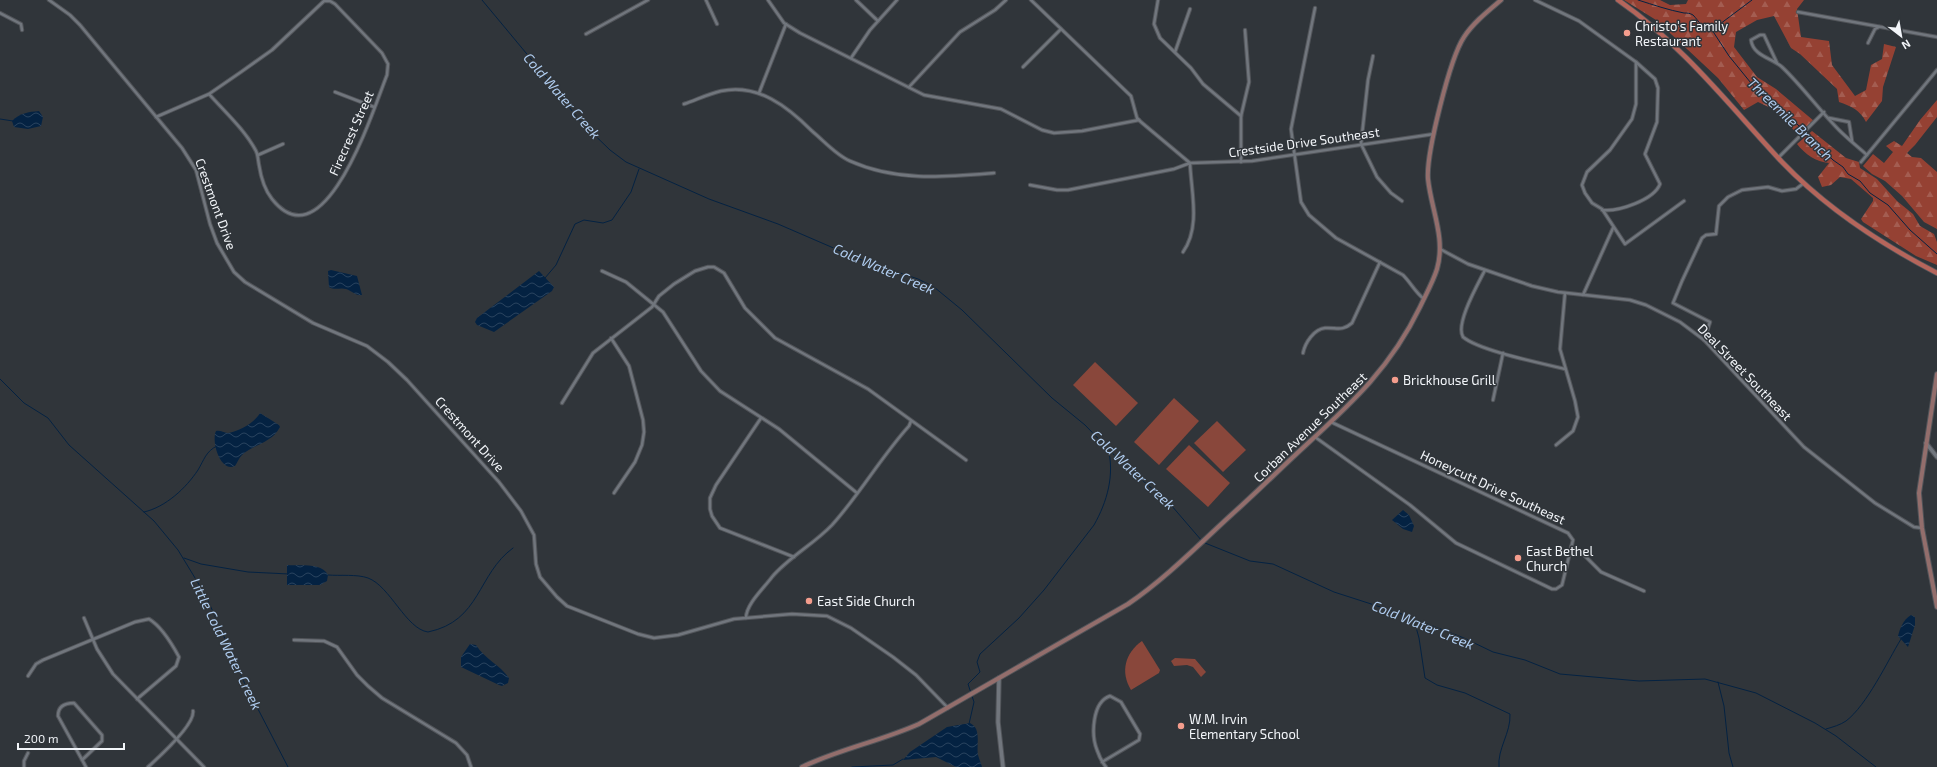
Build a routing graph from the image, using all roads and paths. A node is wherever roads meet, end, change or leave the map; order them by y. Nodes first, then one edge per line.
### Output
1 (50, 0) edge
2 (648, 0) edge
3 (706, 0) edge
4 (768, 0) edge
5 (856, 0) edge
6 (897, 0) edge
7 (1006, 0) edge
8 (1031, 0) edge
9 (1158, 0) edge
10 (1501, 0) edge
11 (1535, 0) edge
12 (1618, 0) edge
13 (330, 1) edge
14 (1315, 8) dead end
15 (1190, 9) dead end
16 (1798, 12) dead end
17 (0, 13) edge
18 (878, 21) junction
19 (717, 24) dead end
20 (786, 24) junction
21 (1879, 26) junction
22 (1061, 29) junction
23 (22, 30) dead end
24 (1245, 30) dead end
25 (586, 34) dead end
26 (1937, 37) edge
27 (1868, 43) dead end
28 (1175, 52) junction
29 (1373, 56) dead end
30 (851, 58) junction
31 (1636, 62) junction
32 (1778, 63) junction
33 (1023, 67) dead end
34 (1937, 70) edge
35 (909, 87) junction
36 (335, 92) dead end
37 (759, 93) junction
38 (209, 94) junction
39 (684, 104) dead end
40 (374, 108) junction
41 (1824, 112) junction
42 (1241, 116) junction
43 (156, 117) junction
44 (1829, 118) junction
45 (1139, 120) junction
46 (1435, 134) junction
47 (1852, 142) junction
48 (283, 144) dead end
49 (1361, 144) junction
50 (1294, 154) junction
51 (258, 155) junction
52 (1867, 155) junction
53 (1779, 157) junction
54 (1241, 162) junction
55 (1861, 162) dead end
56 (1190, 163) junction
57 (994, 173) dead end
58 (1804, 183) junction
59 (1030, 185) dead end
60 (1402, 201) dead end
61 (1684, 201) dead end
62 (1602, 210) junction
63 (1613, 227) junction
64 (1440, 249) junction
65 (1183, 252) dead end
66 (1380, 262) junction
67 (1485, 270) junction
68 (602, 271) dead end
69 (1937, 273) edge
70 (1565, 293) junction
71 (1583, 294) junction
72 (1424, 299) junction
73 (654, 304) junction
74 (611, 338) junction
75 (1704, 340) junction
76 (1303, 352) dead end
77 (1503, 352) junction
78 (1565, 369) junction
79 (1937, 374) edge
80 (1493, 400) dead end
81 (562, 403) dead end
82 (761, 418) junction
83 (911, 421) junction
84 (1331, 422) junction
85 (1315, 437) junction
86 (1925, 442) junction
87 (1556, 445) dead end
88 (1937, 457) edge
89 (966, 460) dead end
90 (857, 493) junction
91 (614, 494) dead end
92 (1922, 528) junction
93 (1571, 547) junction
94 (794, 557) junction
95 (1644, 591) dead end
96 (1937, 607) edge
97 (84, 618) dead end
98 (746, 618) junction
99 (92, 640) junction
100 (294, 640) dead end
101 (28, 676) dead end
102 (999, 678) junction
103 (137, 699) junction
104 (948, 708) junction
105 (193, 712) dead end
106 (177, 738) junction
107 (28, 753) dead end
108 (82, 760) junction
109 (1102, 762) junction
110 (24, 767) edge
111 (86, 767) edge
112 (148, 767) edge
113 (204, 767) edge
114 (471, 767) edge
115 (802, 767) edge
116 (1003, 767) edge
117 (1106, 767) edge

1 - 43 street, Crestmont Drive
2 - 25 street
3 - 19 street
4 - 20 street
5 - 18 street
6 - 18 street
7 - 35 street
8 - 22 street
9 - 28 street
10 - 46 main road, Corban Avenue Southeast
11 - 31 street
12 - 53 main road
13 - 38 street
13 - 40 street, Firecrest Street
14 - 50 street
15 - 28 street
16 - 21 street
17 - 23 street
18 - 30 street
20 - 30 street
20 - 37 street
21 - 26 street
21 - 27 street
22 - 33 street
22 - 45 street
24 - 42 street
28 - 42 street
29 - 49 street
30 - 35 street
31 - 62 street
31 - 62 street
32 - 32 street
32 - 41 street
34 - 52 street
35 - 45 street
36 - 40 street
37 - 39 street
37 - 57 street
38 - 43 street
38 - 51 street, Firecrest Street
40 - 51 street, Firecrest Street
41 - 44 street
41 - 53 street
42 - 54 street
43 - 98 street, Crestmont Drive
44 - 47 street
44 - 47 street
45 - 56 street
46 - 49 street, Crestside Drive Southeast
46 - 64 main road, Corban Avenue Southeast
47 - 52 street
48 - 51 street
49 - 50 street, Crestside Drive Southeast
49 - 60 street
50 - 54 street, Crestside Drive Southeast
50 - 66 street
52 - 55 street
53 - 58 main road
54 - 56 street, Crestside Drive Southeast
56 - 59 street, Crestside Drive Southeast
56 - 65 street
58 - 69 main road
58 - 75 street
61 - 63 street
62 - 63 street
63 - 71 street
64 - 67 street, Deal Street Southeast
64 - 72 main road, Corban Avenue Southeast
66 - 72 street
66 - 76 street
67 - 70 street, Deal Street Southeast
67 - 77 street
68 - 73 street
70 - 71 street, Deal Street Southeast
70 - 78 street
71 - 75 street, Deal Street Southeast
72 - 84 main road, Corban Avenue Southeast
73 - 74 street
73 - 82 street
73 - 83 street
74 - 81 street
74 - 91 street
75 - 92 street, Deal Street Southeast
77 - 78 street
77 - 80 street
78 - 87 street
79 - 86 main road
82 - 90 street
82 - 94 street
83 - 89 street
83 - 90 street
84 - 85 main road, Corban Avenue Southeast
84 - 93 street, Honeycutt Drive Southeast
85 - 93 street
85 - 102 main road, Corban Avenue Southeast
86 - 88 street
86 - 92 main road
90 - 94 street
92 - 96 main road
93 - 95 street
94 - 98 street
97 - 99 street
98 - 104 street, Crestmont Drive
99 - 101 street
99 - 103 street
99 - 103 street
100 - 114 street
102 - 104 main road, Corban Avenue Southeast
102 - 116 street
103 - 106 street
104 - 115 main road, Corban Avenue Southeast
105 - 106 street
106 - 112 street
106 - 113 street
107 - 110 street
108 - 108 street
108 - 111 street
109 - 109 street
109 - 117 street

